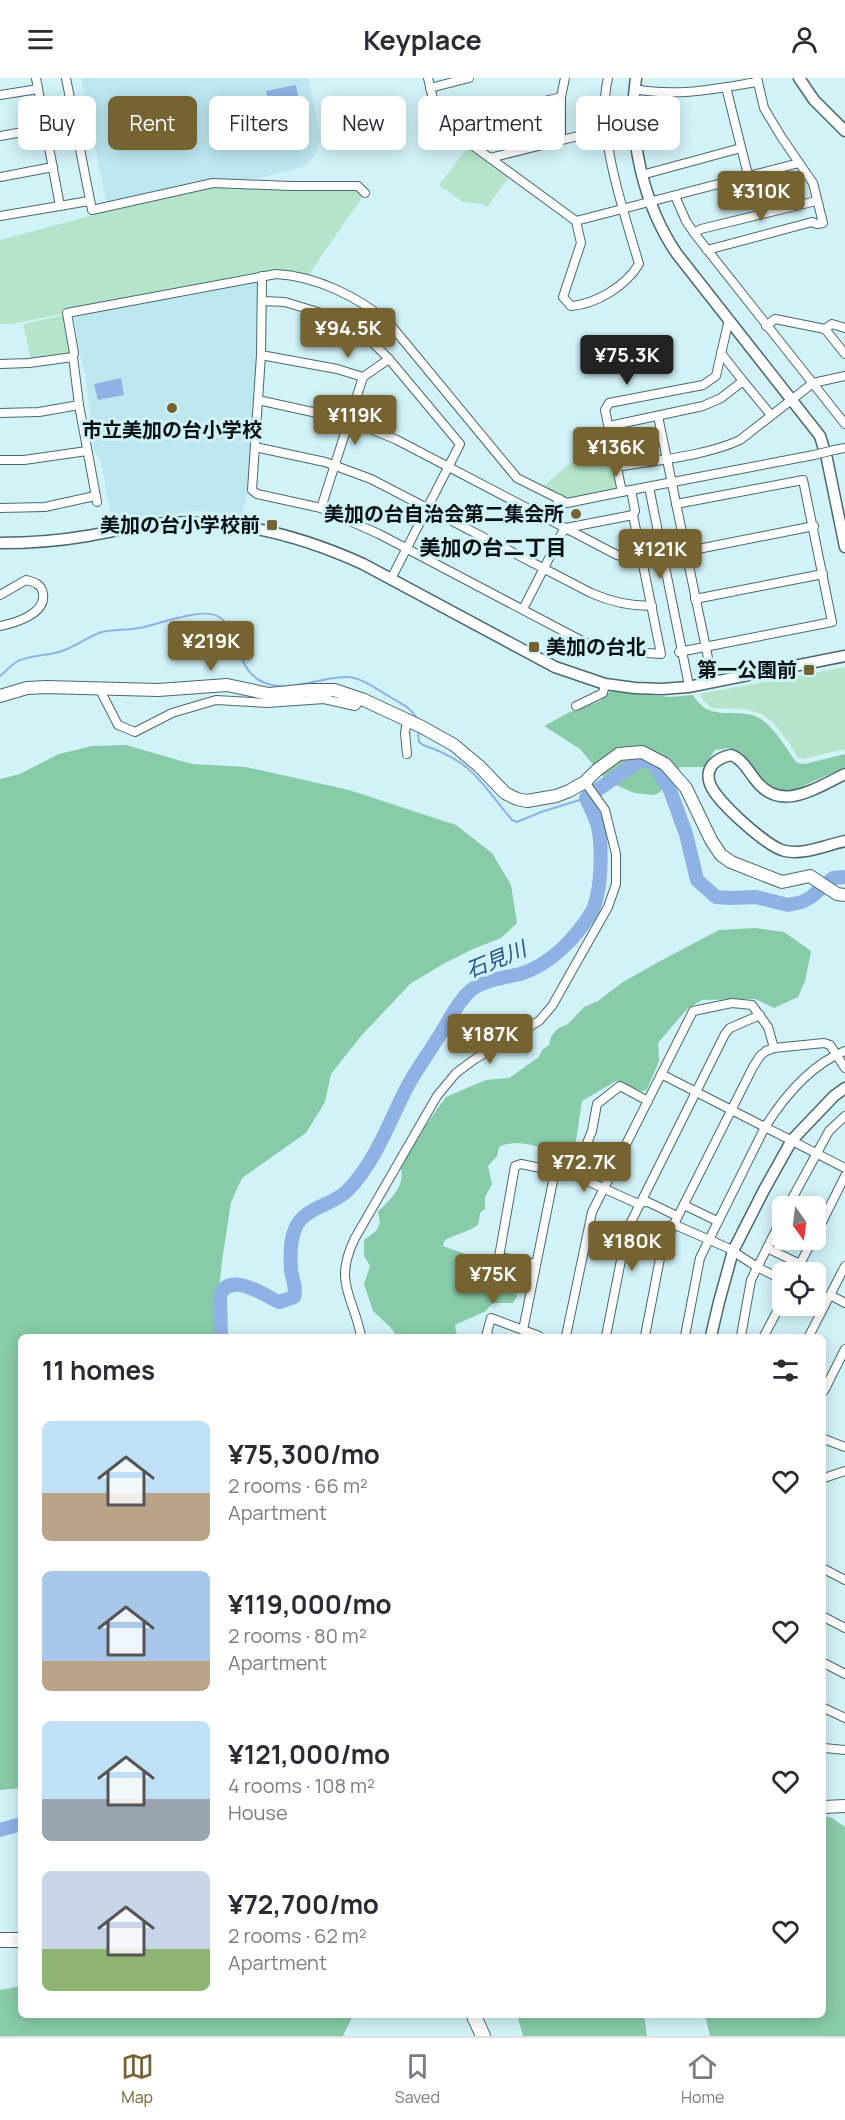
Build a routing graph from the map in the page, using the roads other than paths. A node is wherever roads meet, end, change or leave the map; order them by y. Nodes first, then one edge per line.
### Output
1 (36, 78) edge
2 (66, 78) edge
3 (428, 78) edge
4 (469, 78) edge
5 (565, 78) edge
6 (608, 78) edge
7 (799, 78) edge
8 (757, 80) edge
9 (635, 84) edge
10 (726, 87) junction
11 (430, 88) junction
12 (38, 89) junction
13 (0, 95) edge
14 (39, 96) edge
15 (432, 96) edge
16 (561, 96) edge
17 (607, 96) edge
18 (845, 130) edge
19 (18, 133) edge
20 (0, 136) edge
21 (741, 148) junction
22 (50, 150) edge
23 (479, 150) edge
24 (520, 150) edge
25 (610, 150) edge
26 (490, 158) junction
27 (799, 163) junction
28 (53, 167) junction
29 (649, 172) dead end
30 (748, 175) junction
31 (0, 177) edge
32 (365, 193) dead end
33 (675, 196) junction
34 (89, 201) junction
35 (816, 201) junction
36 (651, 203) junction
37 (60, 206) junction
38 (622, 210) junction
39 (0, 216) edge
40 (576, 220) junction
41 (694, 233) junction
42 (707, 250) junction
43 (262, 276) junction
44 (262, 301) junction
45 (729, 319) junction
46 (766, 326) junction
47 (845, 328) edge
48 (825, 329) junction
49 (721, 353) junction
50 (845, 354) edge
51 (261, 355) junction
52 (73, 357) junction
53 (388, 358) junction
54 (0, 364) edge
55 (845, 376) edge
56 (363, 377) junction
57 (743, 381) junction
58 (813, 383) junction
59 (258, 400) junction
60 (792, 400) junction
61 (79, 405) junction
62 (0, 413) edge
63 (771, 415) junction
64 (658, 416) junction
65 (349, 420) junction
66 (845, 424) edge
67 (255, 447) junction
68 (845, 448) edge
69 (87, 451) junction
70 (667, 459) junction
71 (0, 460) edge
72 (335, 465) junction
73 (450, 466) junction
74 (671, 482) junction
75 (649, 487) junction
76 (626, 491) junction
77 (560, 499) junction
78 (676, 504) junction
79 (428, 507) junction
80 (0, 508) edge
81 (321, 508) junction
82 (633, 515) junction
83 (548, 519) junction
84 (814, 526) junction
85 (566, 528) junction
86 (0, 543) edge
87 (845, 547) edge
88 (406, 548) junction
89 (685, 552) junction
90 (663, 556) junction
91 (642, 560) junction
92 (543, 569) junction
93 (823, 574) junction
94 (391, 579) junction
95 (0, 595) edge
96 (695, 599) junction
97 (652, 606) junction
98 (523, 609) junction
99 (0, 626) edge
100 (704, 647) junction
101 (681, 652) junction
102 (845, 656) edge
103 (688, 681) dead end
104 (713, 682) junction
105 (605, 684) junction
106 (99, 688) junction
107 (334, 690) junction
108 (0, 696) edge
109 (576, 706) dead end
110 (414, 723) junction
111 (407, 754) dead end
112 (845, 774) edge
113 (585, 782) junction
114 (845, 841) edge
115 (845, 895) edge
116 (760, 1015) junction
117 (774, 1048) junction
118 (841, 1053) edge
119 (845, 1068) edge
120 (661, 1074) junction
121 (845, 1088) edge
122 (696, 1092) junction
123 (648, 1101) junction
124 (731, 1110) junction
125 (845, 1116) edge
126 (765, 1127) junction
127 (792, 1140) junction
128 (816, 1153) junction
129 (845, 1168) edge
130 (555, 1171) junction
131 (574, 1174) junction
132 (845, 1176) edge
133 (604, 1188) junction
134 (793, 1196) edge
135 (642, 1202) junction
136 (684, 1205) junction
137 (826, 1214) edge
138 (675, 1220) junction
139 (717, 1221) junction
140 (772, 1238) edge
141 (709, 1239) junction
142 (767, 1248) junction
143 (807, 1250) edge
144 (733, 1251) junction
145 (537, 1264) junction
146 (845, 1266) edge
147 (757, 1267) junction
148 (772, 1274) edge
149 (828, 1299) junction
150 (845, 1303) edge
151 (775, 1316) edge
152 (523, 1330) junction
153 (360, 1334) edge
154 (486, 1334) edge
155 (534, 1334) edge
156 (566, 1334) edge
157 (606, 1334) edge
158 (645, 1334) edge
159 (685, 1334) edge
160 (711, 1334) edge
161 (741, 1334) edge
162 (765, 1334) edge
163 (810, 1334) edge
164 (845, 1349) edge
165 (826, 1387) edge
166 (826, 1440) edge
167 (845, 1447) edge
168 (845, 1471) edge
169 (826, 1477) edge
170 (826, 1570) edge
171 (845, 1580) edge
172 (826, 1618) edge
173 (845, 1628) edge
174 (826, 1664) edge
175 (845, 1674) edge
176 (826, 1709) edge
177 (845, 1718) edge
178 (826, 1748) edge
179 (845, 1750) edge
180 (845, 1806) edge
181 (826, 1807) edge
182 (0, 1940) edge
183 (18, 1940) edge
184 (475, 2018) edge
185 (483, 2036) edge

1 - 12 street
2 - 34 street
3 - 11 street
4 - 11 street
5 - 16 street
6 - 17 street
7 - 18 street
8 - 10 street
8 - 27 street
9 - 10 street
9 - 36 street
10 - 21 street
11 - 15 street
12 - 13 street
12 - 14 street
19 - 20 street
21 - 29 street
21 - 30 street
22 - 28 street
23 - 26 street
24 - 26 street
25 - 38 street
26 - 40 street
27 - 30 street
27 - 35 street
28 - 31 street
28 - 37 street
30 - 33 street
32 - 34 street
33 - 36 street
33 - 41 street
34 - 37 street
35 - 41 street
35 - 42 street
36 - 38 street
36 - 45 street
37 - 39 street
38 - 40 street
38 - 40 street
41 - 42 street
42 - 46 street
43 - 44 street
43 - 52 street
43 - 77 street
44 - 51 street
44 - 53 street
45 - 49 street
45 - 60 street
46 - 48 street
46 - 58 street
47 - 48 street
48 - 50 street
49 - 57 street
49 - 76 street
51 - 56 street
51 - 59 street
52 - 54 street
52 - 61 street
53 - 56 street
53 - 73 street
55 - 58 street
56 - 65 street
57 - 63 street
57 - 64 street
58 - 60 street
58 - 66 street
59 - 65 street
59 - 67 street
60 - 63 street
60 - 87 street
61 - 62 street
61 - 69 street
63 - 70 street
64 - 70 street
64 - 70 street
65 - 72 street
65 - 73 street
67 - 72 street
67 - 81 street
68 - 74 street, bridge
69 - 71 street
69 - 80 street
70 - 74 street
72 - 79 street
72 - 81 street
73 - 79 street
73 - 83 street
74 - 75 street
74 - 78 street
75 - 76 street
75 - 90 street
76 - 77 street
76 - 82 street
77 - 83 street
78 - 84 street
78 - 89 street
79 - 88 street
79 - 92 street
81 - 88 street
82 - 85 street
82 - 91 street
83 - 85 street
84 - 89 street
84 - 93 street
85 - 91 street
85 - 92 street
86 - 94 street
88 - 94 street
88 - 98 street
89 - 90 street
89 - 96 street
90 - 91 street
90 - 101 street
91 - 97 street
92 - 97 street
92 - 98 street
93 - 96 street
93 - 100 street
94 - 105 street
95 - 99 street
96 - 100 street
97 - 98 street
100 - 101 street
100 - 104 street
101 - 103 street
102 - 104 street
104 - 105 street
105 - 109 street
106 - 107 main road
106 - 107 street
106 - 108 main road
107 - 110 main road
110 - 111 street
110 - 113 main road
112 - 114 street
113 - 115 main road
113 - 153 street
116 - 117 street
116 - 120 street
116 - 122 street
117 - 118 street
117 - 124 street
118 - 119 street
118 - 126 street
120 - 122 street
120 - 123 street
121 - 127 street
122 - 124 street
122 - 135 street
123 - 131 street
123 - 133 street
124 - 126 street
124 - 136 street
125 - 128 street
126 - 127 street
126 - 139 street
127 - 128 street
127 - 144 street
128 - 129 street
128 - 134 street
130 - 131 street
130 - 145 street
130 - 145 street
131 - 133 street
132 - 137 street
133 - 135 street
133 - 156 street
135 - 138 street
135 - 157 street
136 - 138 street
136 - 139 street
138 - 141 street
138 - 158 street
139 - 141 street
140 - 142 street
141 - 144 street
141 - 159 street
142 - 143 street
142 - 147 street
144 - 147 street
144 - 160 street
145 - 152 street
146 - 149 street
147 - 148 street
147 - 161 street
149 - 150 street
149 - 163 street
151 - 162 street
152 - 154 street
152 - 155 street
164 - 165 street
166 - 167 street
168 - 169 street
170 - 171 street
172 - 173 street
174 - 175 street
176 - 177 street
178 - 179 street
180 - 181 main road
182 - 183 highway
184 - 185 highway

